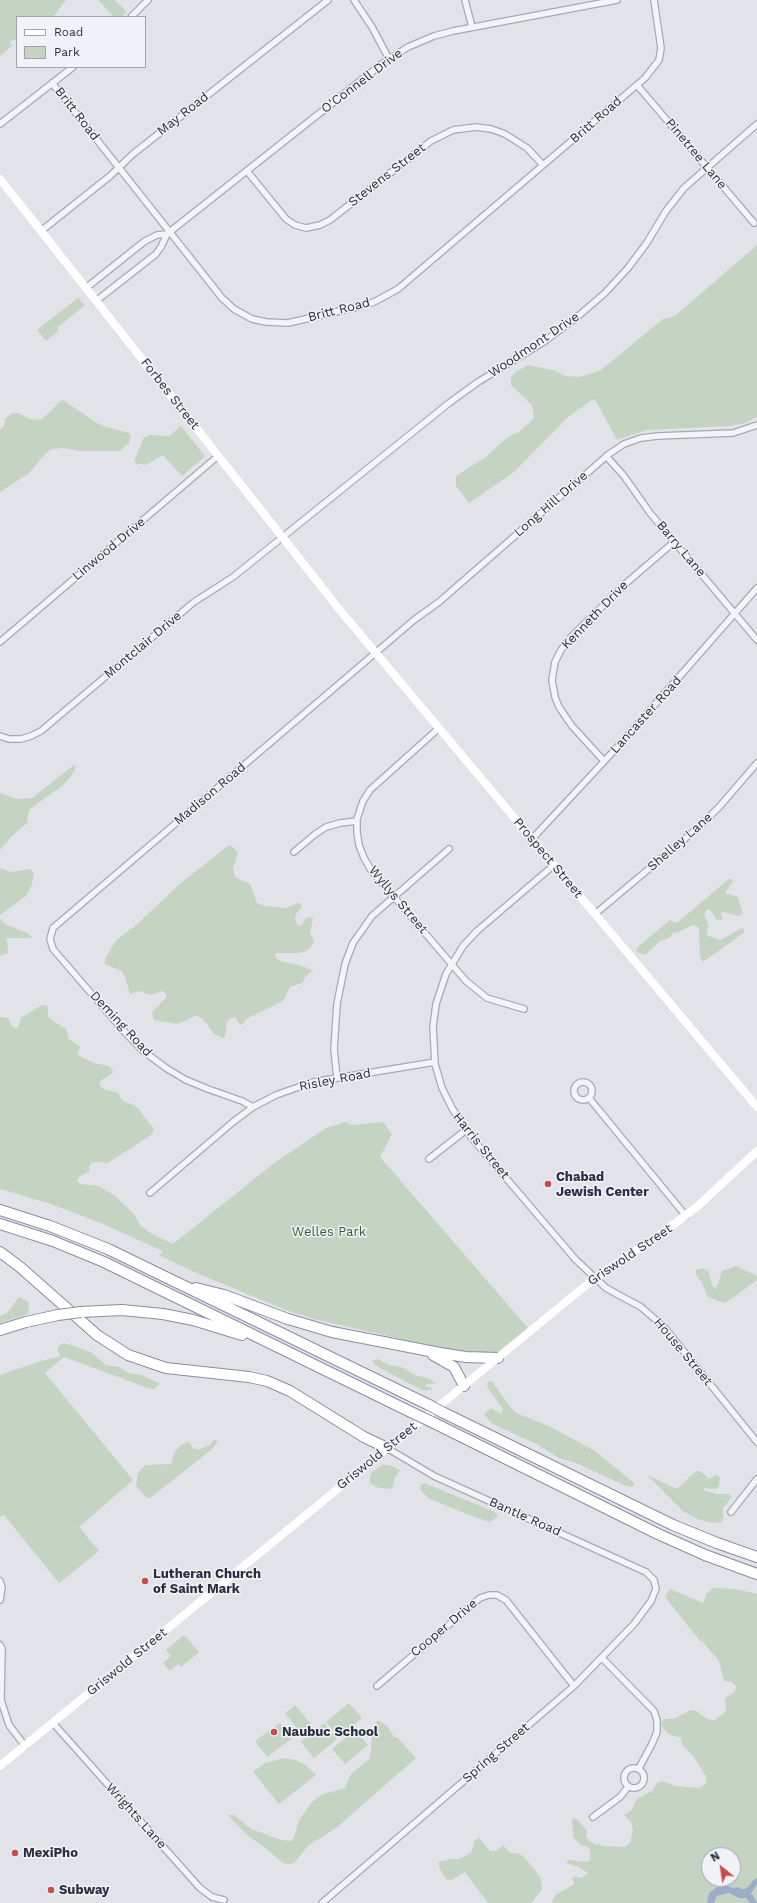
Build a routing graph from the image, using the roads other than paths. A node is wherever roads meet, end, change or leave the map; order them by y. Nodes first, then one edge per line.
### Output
1 (148, 0) edge
2 (328, 0) edge
3 (354, 0) edge
4 (466, 0) edge
5 (617, 0) edge
6 (654, 0) edge
7 (132, 16) edge
8 (472, 27) junction
9 (389, 59) junction
10 (72, 68) edge
11 (52, 83) junction
12 (637, 85) junction
13 (0, 124) edge
14 (757, 124) edge
15 (543, 165) junction
16 (707, 167) junction
17 (119, 168) junction
18 (247, 171) junction
19 (0, 179) edge
20 (754, 223) dead end
21 (41, 231) junction
22 (168, 233) junction
23 (86, 288) junction
24 (96, 301) junction
25 (757, 425) edge
26 (218, 456) junction
27 (606, 456) junction
28 (282, 537) junction
29 (674, 542) junction
30 (757, 588) edge
31 (339, 609) joint
32 (735, 614) junction
33 (757, 640) edge
34 (0, 642) edge
35 (376, 653) junction
36 (439, 728) junction
37 (0, 736) edge
38 (604, 762) junction
39 (757, 763) edge
40 (357, 821) junction
41 (532, 839) junction
42 (449, 849) dead end
43 (294, 852) dead end
44 (554, 865) junction
45 (394, 896) junction
46 (595, 914) junction
47 (50, 939) joint
48 (451, 964) junction
49 (524, 1009) dead end
50 (435, 1062) junction
51 (338, 1078) junction
52 (589, 1098) dead end
53 (757, 1106) edge
54 (254, 1107) junction
55 (466, 1130) junction
56 (757, 1151) edge
57 (429, 1160) dead end
58 (150, 1193) dead end
59 (0, 1210) edge
60 (686, 1216) junction
61 (0, 1224) edge
62 (0, 1252) edge
63 (594, 1278) junction
64 (186, 1287) junction
65 (0, 1330) edge
66 (279, 1347) junction
67 (426, 1351) junction
68 (498, 1358) junction
69 (464, 1386) junction
70 (757, 1442) edge
71 (387, 1448) junction
72 (757, 1479) edge
73 (731, 1512) dead end
74 (757, 1556) edge
75 (757, 1574) edge
76 (0, 1581) edge
77 (656, 1590) joint
78 (0, 1600) edge
79 (0, 1645) edge
80 (602, 1658) junction
81 (377, 1686) dead end
82 (574, 1686) junction
83 (53, 1723) junction
84 (25, 1746) junction
85 (0, 1766) edge
86 (639, 1768) junction
87 (628, 1787) junction
88 (593, 1817) dead end
89 (224, 1900) dead end
90 (322, 1903) edge

1 - 7 street
2 - 17 street, May Road
3 - 9 street
4 - 8 street
5 - 8 street, O'Connell Drive
6 - 12 street, Britt Road
8 - 9 street, O'Connell Drive
9 - 18 street, O'Connell Drive
10 - 11 street
11 - 13 street
11 - 17 street, Britt Road
12 - 15 street, Britt Road
12 - 16 street, Pinetree Lane
14 - 16 street, Woodmont Drive
15 - 18 street, Stevens Street
15 - 22 street, Britt Road
16 - 20 street, Pinetree Lane
16 - 28 street, Woodmont Drive
17 - 21 street, May Road
17 - 22 street, Britt Road
18 - 22 street, O'Connell Drive
19 - 21 main road, Forbes Street
21 - 23 main road, Forbes Street
22 - 23 street, O'Connell Drive
22 - 24 street, O'Connell Drive
23 - 24 main road, Forbes Street
24 - 26 main road, Forbes Street
25 - 27 street, Long Hill Drive
26 - 28 main road, Forbes Street
26 - 34 street, Linwood Drive
27 - 29 street, Barry Lane
27 - 35 street, Long Hill Drive
28 - 31 main road, Forbes Street
28 - 37 street, Montclair Drive
29 - 32 street, Barry Lane
29 - 38 street, Kenneth Drive
30 - 32 street, Lancaster Road
31 - 35 main road, Prospect Street
32 - 33 street, Barry Lane
32 - 38 street, Lancaster Road
35 - 36 main road, Prospect Street
35 - 47 street, Madison Road
36 - 40 street, Wyllys Street
36 - 41 main road, Prospect Street
38 - 41 street, Lancaster Road
39 - 46 street, Shelley Lane
40 - 43 street
40 - 45 street, Wyllys Street
41 - 44 main road, Prospect Street
42 - 45 street
44 - 46 main road, Prospect Street
44 - 48 street, Harris Street
45 - 48 street, Wyllys Street
45 - 51 street
46 - 53 main road, Prospect Street
47 - 54 street, Deming Road
48 - 49 street, Wyllys Street
48 - 50 street, Harris Street
50 - 51 street, Risley Road
50 - 55 street, Harris Street
51 - 54 street, Risley Road
52 - 60 street
54 - 58 street, Risley Road
55 - 57 street
55 - 63 street, Harris Street
56 - 60 main road, Griswold Street
59 - 64 highway
60 - 63 main road, Griswold Street
61 - 66 highway
62 - 71 highway
63 - 68 main road, Griswold Street
63 - 70 street, House Street
64 - 67 highway
64 - 74 highway, bridge
65 - 66 highway, bridge
66 - 75 highway, bridge
67 - 68 highway
67 - 69 highway
68 - 69 main road, Griswold Street
69 - 71 main road, Griswold Street
71 - 77 street, Bantle Road
71 - 83 main road, Griswold Street
72 - 73 street
76 - 78 street
77 - 80 street, Spring Street
79 - 84 street
80 - 82 street, Spring Street
80 - 86 street
81 - 82 street, Cooper Drive
82 - 90 street, Spring Street
83 - 84 main road, Griswold Street
83 - 89 street, Wrights Lane
84 - 85 main road, Griswold Street
86 - 87 street
86 - 87 street
87 - 88 street

